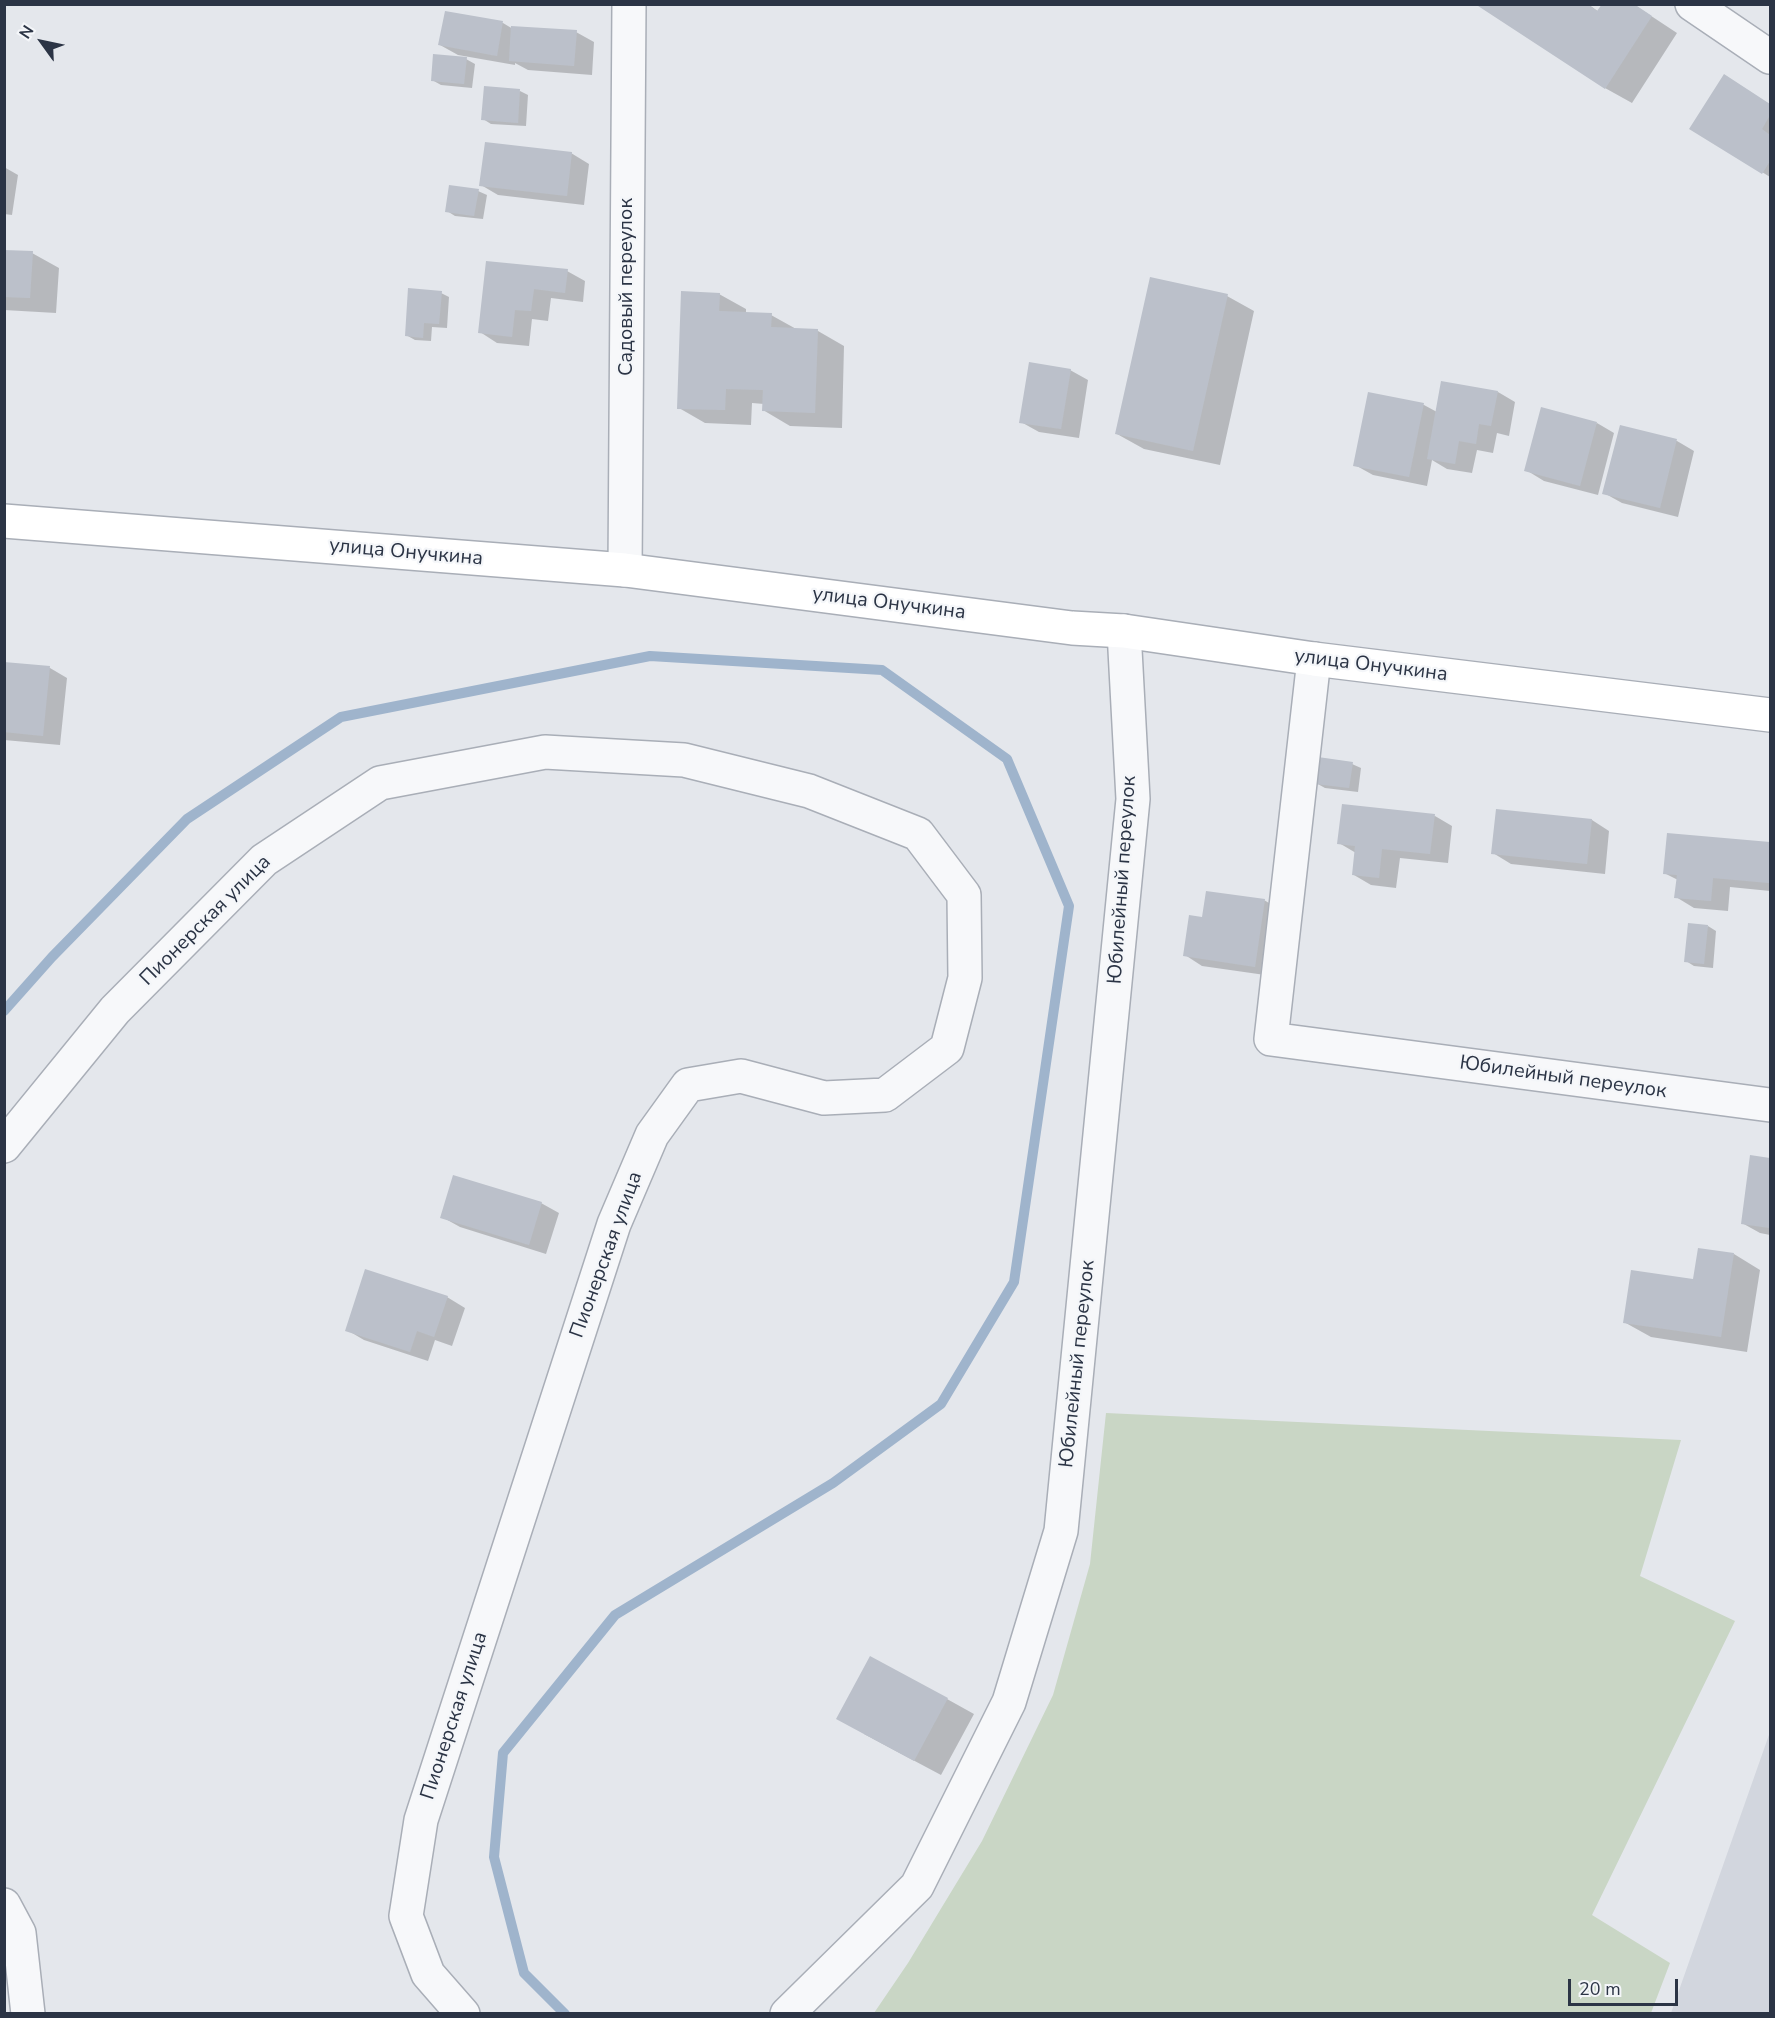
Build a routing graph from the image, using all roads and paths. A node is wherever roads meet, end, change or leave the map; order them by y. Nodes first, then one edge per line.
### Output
1 (629, 4) edge
2 (1692, 4) edge
3 (1770, 57) edge
4 (4, 521) edge
5 (625, 570) junction
6 (1124, 631) junction
7 (1314, 659) junction
8 (1770, 715) edge
9 (1770, 1105) edge
10 (4, 1146) edge
11 (4, 1905) edge
12 (28, 2013) edge
13 (463, 2013) edge
14 (787, 2013) edge

1 - 5 street, Садовый переулок
2 - 3 street
4 - 5 street, улица Онучкина
5 - 6 street, улица Онучкина
6 - 7 street, улица Онучкина
6 - 14 street, Юбилейный переулок
7 - 8 street, улица Онучкина
7 - 9 street, Юбилейный переулок
10 - 13 street, Пионерская улица
11 - 12 street

